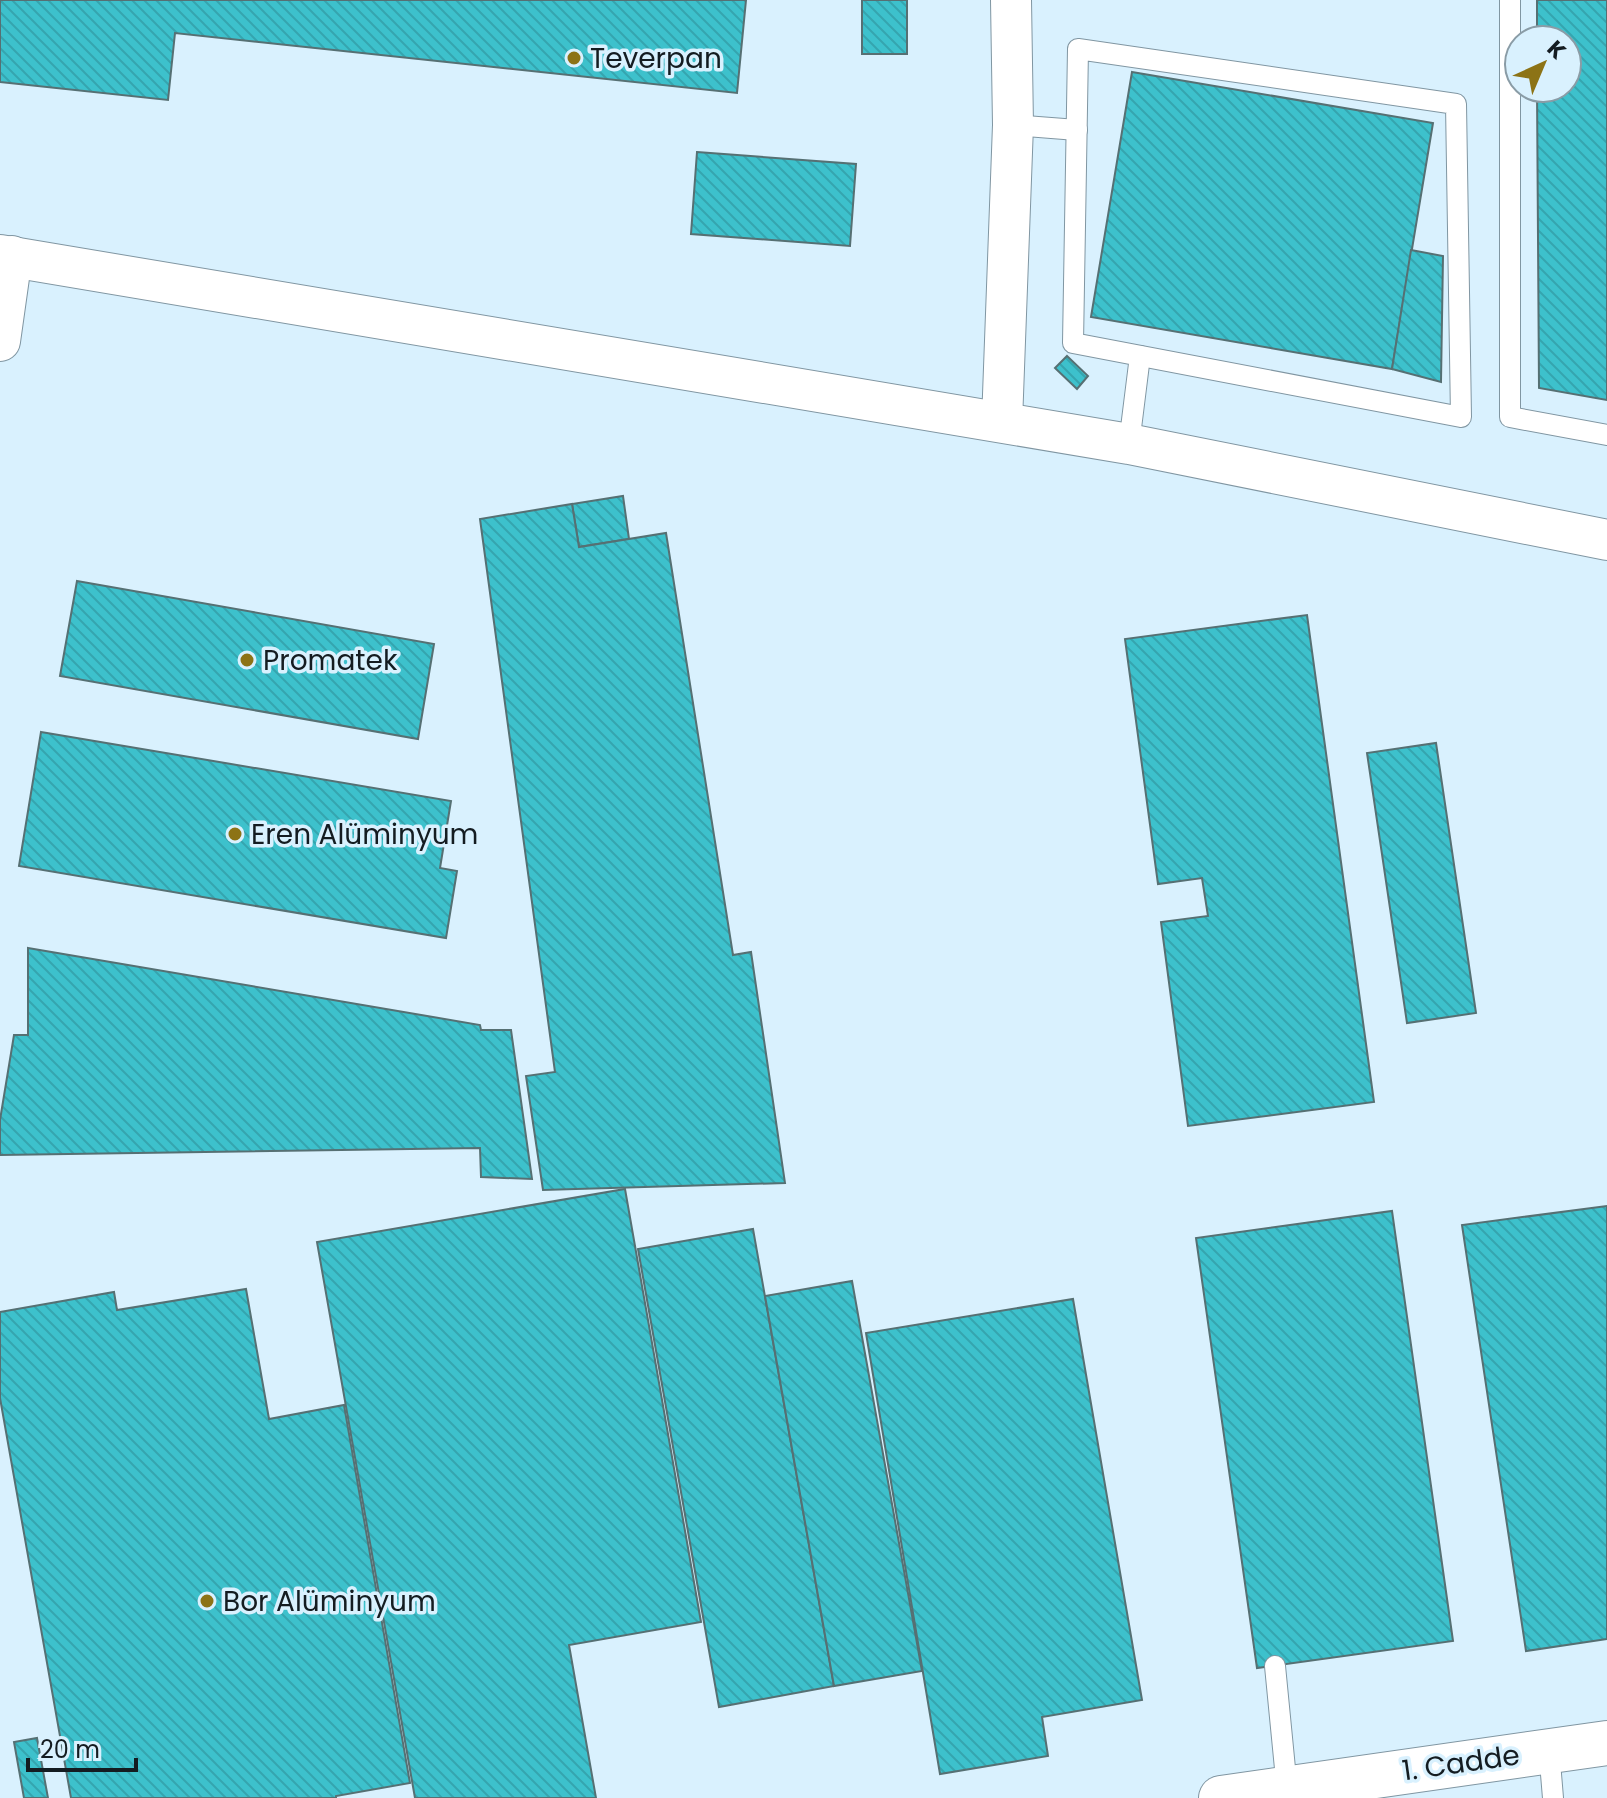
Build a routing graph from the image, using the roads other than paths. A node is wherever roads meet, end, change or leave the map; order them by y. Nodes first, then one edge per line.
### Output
1 (1011, 0) edge
2 (1510, 0) edge
3 (1013, 125) junction
4 (1077, 130) junction
5 (6, 256) edge
6 (0, 341) edge
7 (1140, 356) junction
8 (1002, 422) junction
9 (1607, 435) edge
10 (1129, 444) junction
11 (1607, 540) edge
12 (1275, 1666) dead end
13 (1607, 1743) edge
14 (1549, 1750) junction
15 (1287, 1789) junction
16 (1221, 1798) edge
17 (1553, 1798) edge

1 - 3 street
2 - 9 lane
3 - 4 lane
3 - 8 street
4 - 7 lane
4 - 7 lane
5 - 6 street
5 - 8 street
7 - 10 lane
8 - 10 street
10 - 11 street
12 - 15 lane
13 - 14 street, 1. Cadde
14 - 15 street, 1. Cadde
14 - 17 lane
15 - 16 street, 1. Cadde

